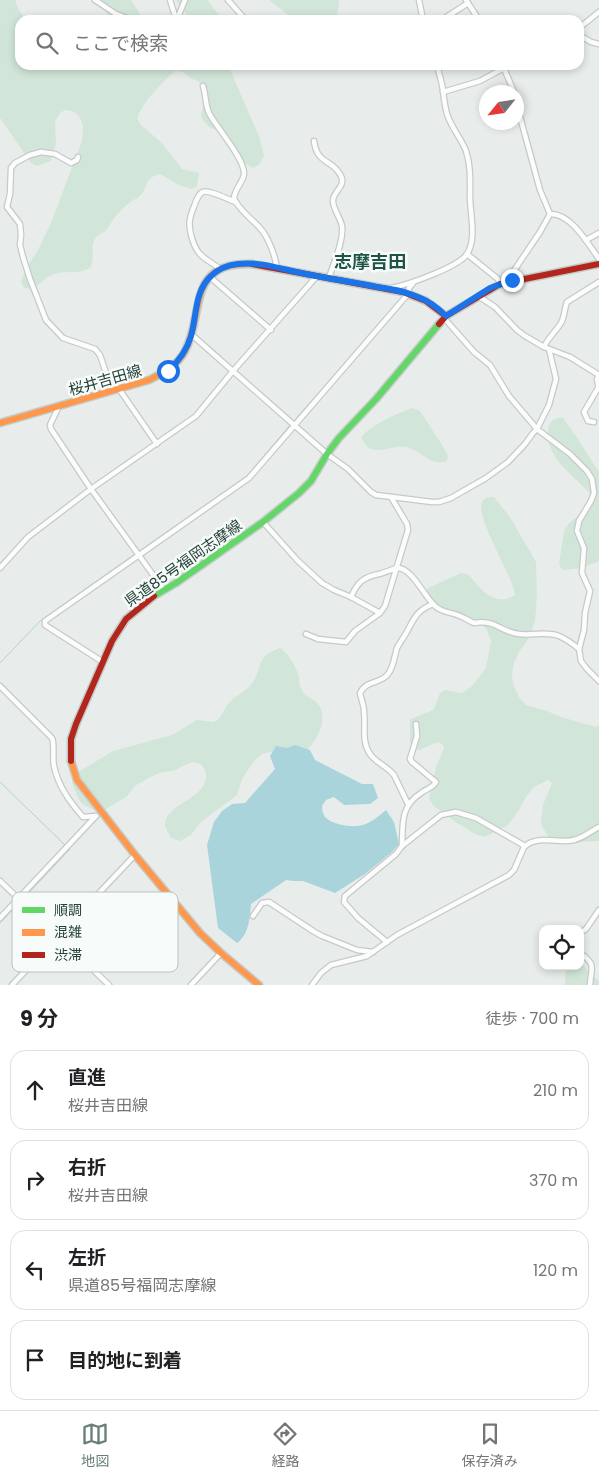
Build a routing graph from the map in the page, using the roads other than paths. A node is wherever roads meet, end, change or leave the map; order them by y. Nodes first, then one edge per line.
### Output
1 (95, 0) edge
2 (170, 0) edge
3 (185, 0) edge
4 (228, 0) edge
5 (418, 0) edge
6 (467, 2) edge
7 (599, 12) edge
8 (119, 15) edge
9 (173, 15) edge
10 (176, 15) edge
11 (241, 15) edge
12 (422, 15) edge
13 (449, 15) edge
14 (476, 15) edge
15 (584, 24) edge
16 (584, 38) edge
17 (599, 44) edge
18 (438, 70) edge
19 (498, 70) edge
20 (506, 70) edge
21 (511, 85) edge
22 (203, 86) dead end
23 (443, 92) junction
24 (524, 130) edge
25 (314, 141) dead end
26 (78, 157) dead end
27 (236, 202) junction
28 (550, 214) junction
29 (599, 233) edge
30 (586, 240) junction
31 (467, 254) junction
32 (599, 259) edge
33 (599, 264) edge
34 (277, 268) junction
35 (220, 270) junction
36 (317, 276) junction
37 (210, 277) junction
38 (329, 278) junction
39 (512, 280) junction
40 (599, 282) edge
41 (413, 283) junction
42 (500, 284) junction
43 (388, 289) junction
44 (408, 294) junction
45 (478, 296) junction
46 (445, 317) junction
47 (271, 330) junction
48 (192, 335) junction
49 (546, 348) junction
50 (234, 371) junction
51 (599, 375) edge
52 (119, 389) junction
53 (599, 389) edge
54 (112, 390) junction
55 (59, 406) junction
56 (594, 422) dead end
57 (0, 423) edge
58 (295, 425) junction
59 (538, 429) junction
60 (157, 444) junction
61 (327, 454) junction
62 (91, 489) junction
63 (391, 497) junction
64 (263, 522) junction
65 (139, 555) junction
66 (0, 568) edge
67 (396, 568) junction
68 (164, 590) junction
69 (351, 597) junction
70 (433, 604) junction
71 (380, 613) junction
72 (306, 634) dead end
73 (579, 649) junction
74 (102, 662) junction
75 (599, 680) edge
76 (0, 686) edge
77 (416, 724) dead end
78 (408, 804) junction
79 (98, 814) junction
80 (599, 827) edge
81 (402, 846) junction
82 (525, 846) junction
83 (135, 855) junction
84 (0, 881) edge
85 (12, 892) edge
86 (25, 892) edge
87 (100, 892) edge
88 (166, 892) edge
89 (12, 905) edge
90 (178, 907) edge
91 (599, 910) edge
92 (253, 916) dead end
93 (0, 918) edge
94 (584, 930) edge
95 (387, 942) junction
96 (374, 952) junction
97 (221, 953) junction
98 (584, 956) edge
99 (24, 972) edge
100 (96, 972) edge
101 (12, 985) edge
102 (109, 985) edge
103 (191, 985) edge
104 (259, 985) edge
105 (312, 985) edge
106 (590, 985) edge

1 - 8 street
2 - 9 street
3 - 10 street
4 - 11 street
5 - 12 street
6 - 13 street
6 - 14 street
7 - 15 street
16 - 17 street
18 - 23 street
19 - 23 street
20 - 21 street
22 - 27 street
23 - 31 street
24 - 28 street
25 - 38 street
26 - 54 street
27 - 34 street
27 - 35 street
28 - 30 street
28 - 39 street
29 - 30 street
30 - 32 street
31 - 41 street, 桜井吉田線
31 - 42 street
33 - 39 main road, 県道85号福岡志摩線
34 - 35 main road, 桜井吉田線
34 - 36 main road, 桜井吉田線
35 - 37 main road, 桜井吉田線
36 - 38 main road, 桜井吉田線
36 - 47 street
37 - 47 street
37 - 48 main road, 桜井吉田線
38 - 43 main road, 桜井吉田線
39 - 42 main road, 県道85号福岡志摩線
40 - 49 street
41 - 43 street, 桜井吉田線
41 - 44 street
42 - 45 main road, 県道85号福岡志摩線
43 - 44 main road, 桜井吉田線
44 - 46 main road, 桜井吉田線
44 - 58 street
45 - 46 main road, 県道85号福岡志摩線
45 - 49 street
46 - 59 street
46 - 61 main road, 県道85号福岡志摩線
47 - 50 street
48 - 50 street
48 - 52 main road, 桜井吉田線
49 - 51 street
49 - 59 street
50 - 58 street
50 - 60 street
51 - 53 street
52 - 54 main road, 桜井吉田線
52 - 60 street
53 - 56 street
54 - 55 main road, 桜井吉田線
55 - 57 main road, 桜井吉田線
55 - 62 street
58 - 61 street
58 - 65 street
59 - 63 street
59 - 73 street
60 - 62 street
61 - 63 street
61 - 64 main road, 県道85号福岡志摩線
62 - 65 street
62 - 66 street
63 - 67 street
64 - 68 main road, 県道85号福岡志摩線
64 - 69 street
65 - 68 street
65 - 74 street
67 - 69 street
67 - 70 street
67 - 71 street
68 - 74 main road, 県道85号福岡志摩線
69 - 71 street
70 - 73 street
70 - 78 street
71 - 72 street
73 - 75 street
74 - 79 main road, 県道85号福岡志摩線
76 - 79 street
77 - 78 street
78 - 81 street
79 - 83 main road, 県道85号福岡志摩線
79 - 86 street
80 - 82 street
81 - 82 street
81 - 95 street
82 - 95 street
83 - 87 street
83 - 88 main road, 県道85号福岡志摩線
84 - 85 street
89 - 93 street
90 - 97 main road, 県道85号福岡志摩線
91 - 94 street
92 - 96 street
95 - 96 street
96 - 105 street
97 - 103 street
97 - 104 main road, 県道85号福岡志摩線
98 - 106 street
99 - 101 street
100 - 102 street

